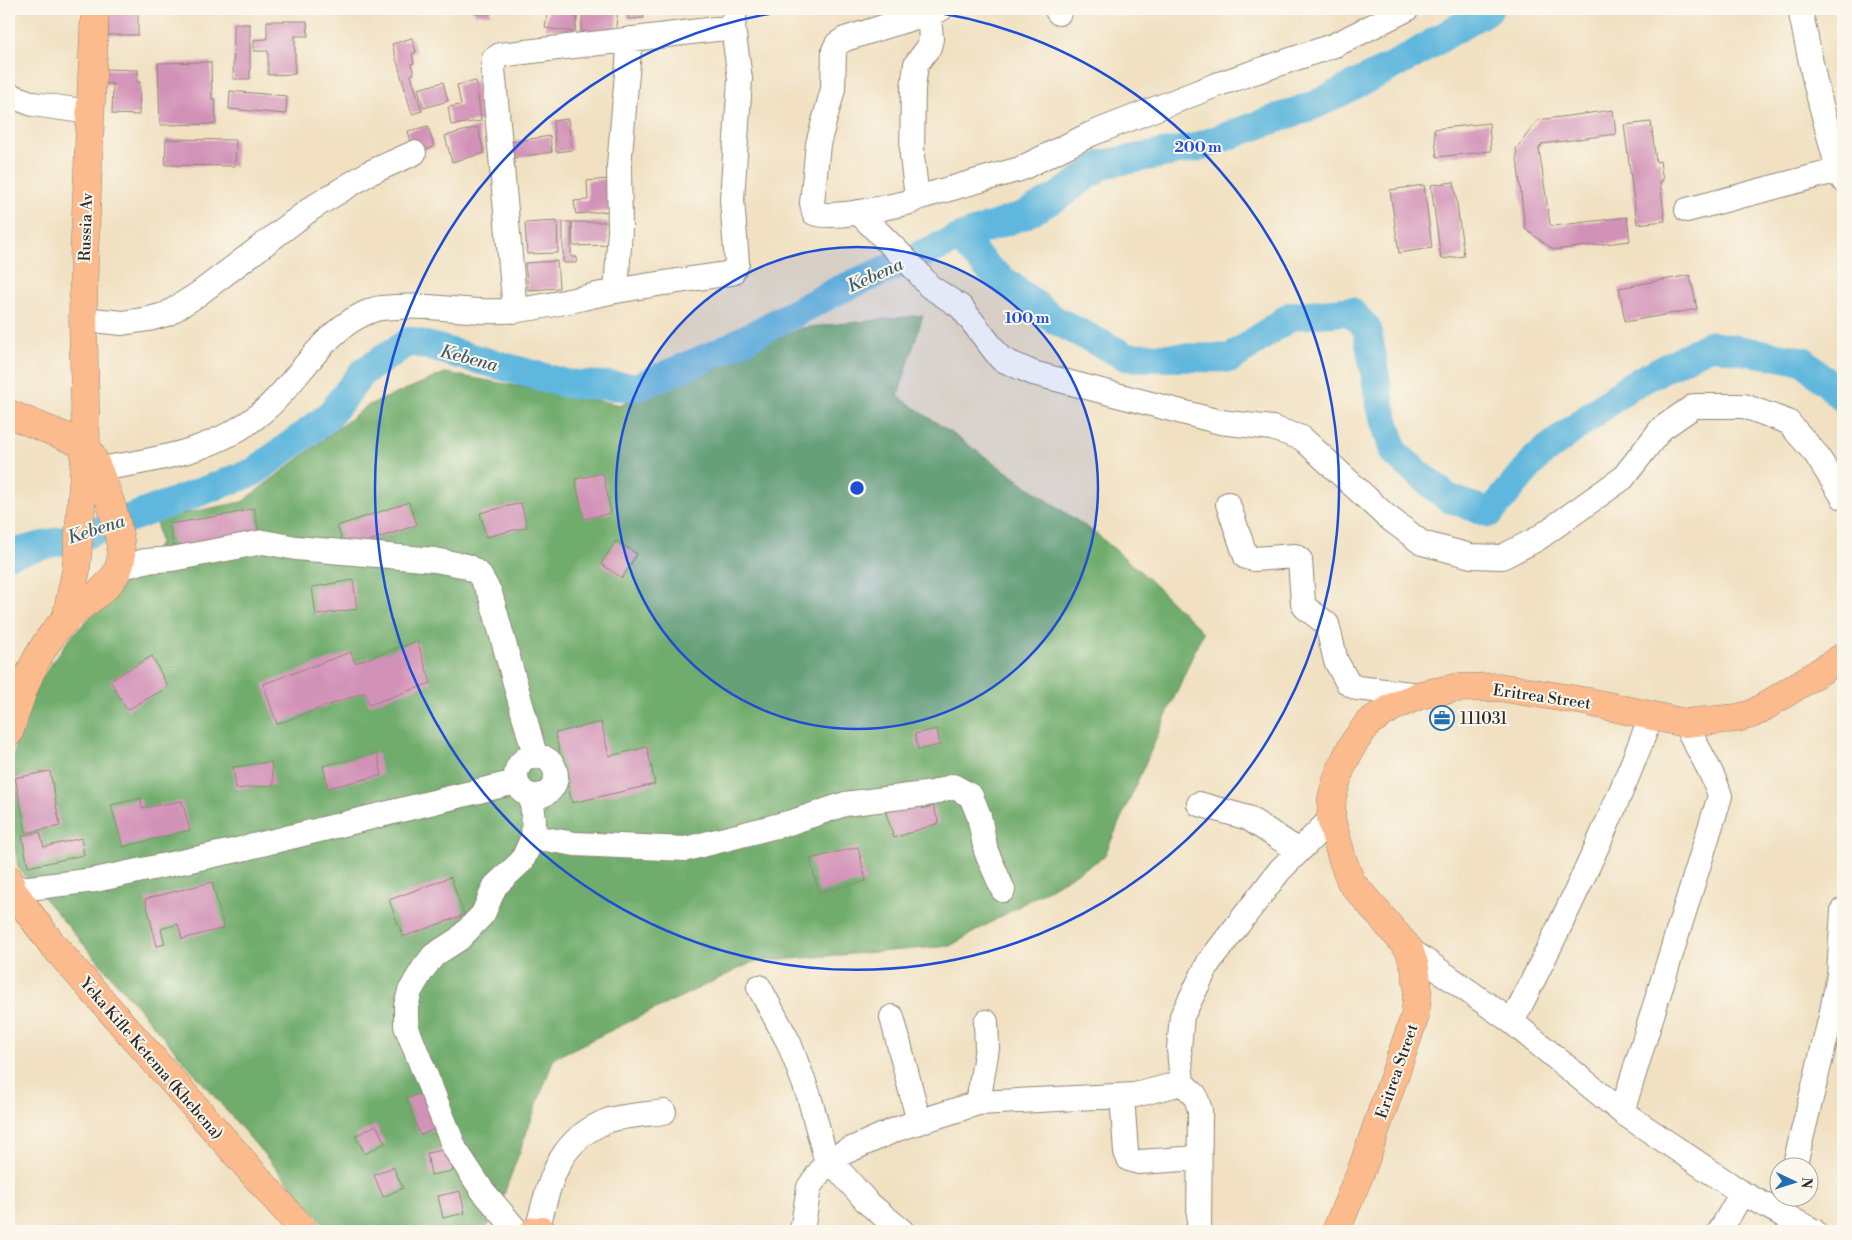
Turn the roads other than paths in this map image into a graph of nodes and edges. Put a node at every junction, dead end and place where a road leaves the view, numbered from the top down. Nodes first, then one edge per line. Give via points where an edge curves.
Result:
1 (95, 9) edge
2 (1407, 9) edge
3 (1800, 9) edge
4 (935, 11) edge
5 (900, 15) edge
6 (734, 18) edge
7 (630, 39) junction
8 (9, 95) edge
9 (90, 112) junction
10 (414, 152) dead end
11 (1841, 173) edge
12 (917, 198) junction
13 (1687, 210) dead end
14 (858, 212) junction
15 (616, 291) junction
16 (515, 311) junction
17 (83, 319) junction
18 (9, 414) edge
19 (86, 445) junction
20 (96, 482) junction
21 (1843, 497) edge
22 (1228, 504) dead end
23 (120, 563) junction
24 (66, 618) junction
25 (1843, 657) edge
26 (1420, 695) junction
27 (1651, 716) junction
28 (1685, 723) junction
29 (9, 733) edge
30 (535, 755) junction
31 (907, 782) dead end
32 (524, 789) junction
33 (890, 800) junction
34 (1199, 804) dead end
35 (1331, 819) junction
36 (533, 837) junction
37 (1299, 851) junction
38 (10, 886) edge
39 (1003, 890) dead end
40 (1843, 910) edge
41 (1409, 949) junction
42 (1841, 976) edge
43 (759, 987) dead end
44 (892, 1017) dead end
45 (986, 1022) dead end
46 (1512, 1022) junction
47 (1182, 1083) junction
48 (1122, 1096) junction
49 (978, 1103) junction
50 (664, 1112) dead end
51 (1622, 1112) junction
52 (919, 1122) junction
53 (1199, 1158) junction
54 (1796, 1158) edge
55 (828, 1161) junction
56 (1742, 1194) junction
57 (1770, 1202) edge
58 (1786, 1208) edge
59 (304, 1231) edge
60 (533, 1231) edge
61 (802, 1231) edge
62 (902, 1231) edge
63 (1200, 1231) edge
64 (1336, 1231) edge
65 (1720, 1231) edge
66 (1814, 1231) edge

1 - 9 main road, Russia Av
2 - 12 street via 1335,45 1216,85 1091,134 1020,169
3 - 11 street via 1815,82
4 - 5 street
4 - 12 street via 929,47 916,64 912,88 912,156
5 - 14 street via 836,44 834,50 833,89 818,144 812,203 814,213 822,216
6 - 7 street
6 - 15 street via 740,79 732,200 735,269 732,273
7 - 15 street via 619,166 620,230
7 - 16 street via 500,55 494,59
8 - 9 street via 33,104
9 - 17 main road, Russia Av
10 - 17 street via 369,173 312,208 167,314 122,323
11 - 13 street
12 - 14 street
14 - 21 street via 929,286 961,307 1001,359 1033,373 1220,422 1272,428 1302,438 1385,514 1422,543 1471,556 1502,558 1537,540 1623,478 1662,429 1694,406 1744,406 1788,422 1816,454
15 - 16 street
16 - 20 street via 412,306 375,309 348,320 266,409 235,431 191,451 151,461
17 - 19 main road, Russia Av
18 - 19 main road
19 - 20 main road, Russia Av
20 - 23 main road, Russia Av via 121,546
20 - 24 main road, Russia Av
22 - 26 street via 1246,557 1295,556 1300,560 1303,602 1327,624 1336,661 1348,683 1357,688
23 - 24 main road via 110,582
23 - 30 street via 172,559 263,542 467,566 479,574 490,593
24 - 29 main road via 34,666 18,700
25 - 28 main road, Eritrea Street via 1752,714
26 - 27 main road, Eritrea Street via 1455,688 1499,687
26 - 35 main road, Eritrea Street via 1369,722 1352,744 1332,797
27 - 28 main road, Eritrea Street
27 - 46 street via 1590,865
28 - 51 street via 1720,796
30 - 32 street via 519,763
30 - 32 street via 549,759 556,770 555,784 545,795
31 - 33 street
32 - 36 street via 534,820
32 - 38 street via 95,880
33 - 36 street via 844,804 792,822 686,849 575,844
33 - 39 street via 953,786 971,796 986,851
34 - 37 street via 1248,818
35 - 37 street
35 - 41 main road, Eritrea Street via 1351,882
36 - 60 street via 522,861 495,886 483,914 459,939 434,955 423,969 410,991 406,1006 406,1026 456,1149 482,1190
37 - 47 street via 1280,870 1209,962 1182,1016 1179,1049
38 - 59 main road, Yeka Kifle Ketema (Khebena) via 52,944
40 - 42 street
41 - 46 street
41 - 64 main road, Eritrea Street via 1418,989 1415,1016 1363,1166
42 - 54 street
43 - 55 street via 789,1043 810,1096
44 - 52 street
45 - 49 street via 986,1048
46 - 51 street
47 - 48 street
47 - 53 street via 1195,1095 1200,1110
48 - 49 street
48 - 53 street via 1129,1159 1139,1162
49 - 52 street
50 - 60 street via 608,1120 566,1149 554,1170
51 - 56 street
52 - 55 street
53 - 63 street
55 - 61 street via 809,1187
55 - 62 street via 868,1203
56 - 57 street
56 - 65 street
58 - 66 street

